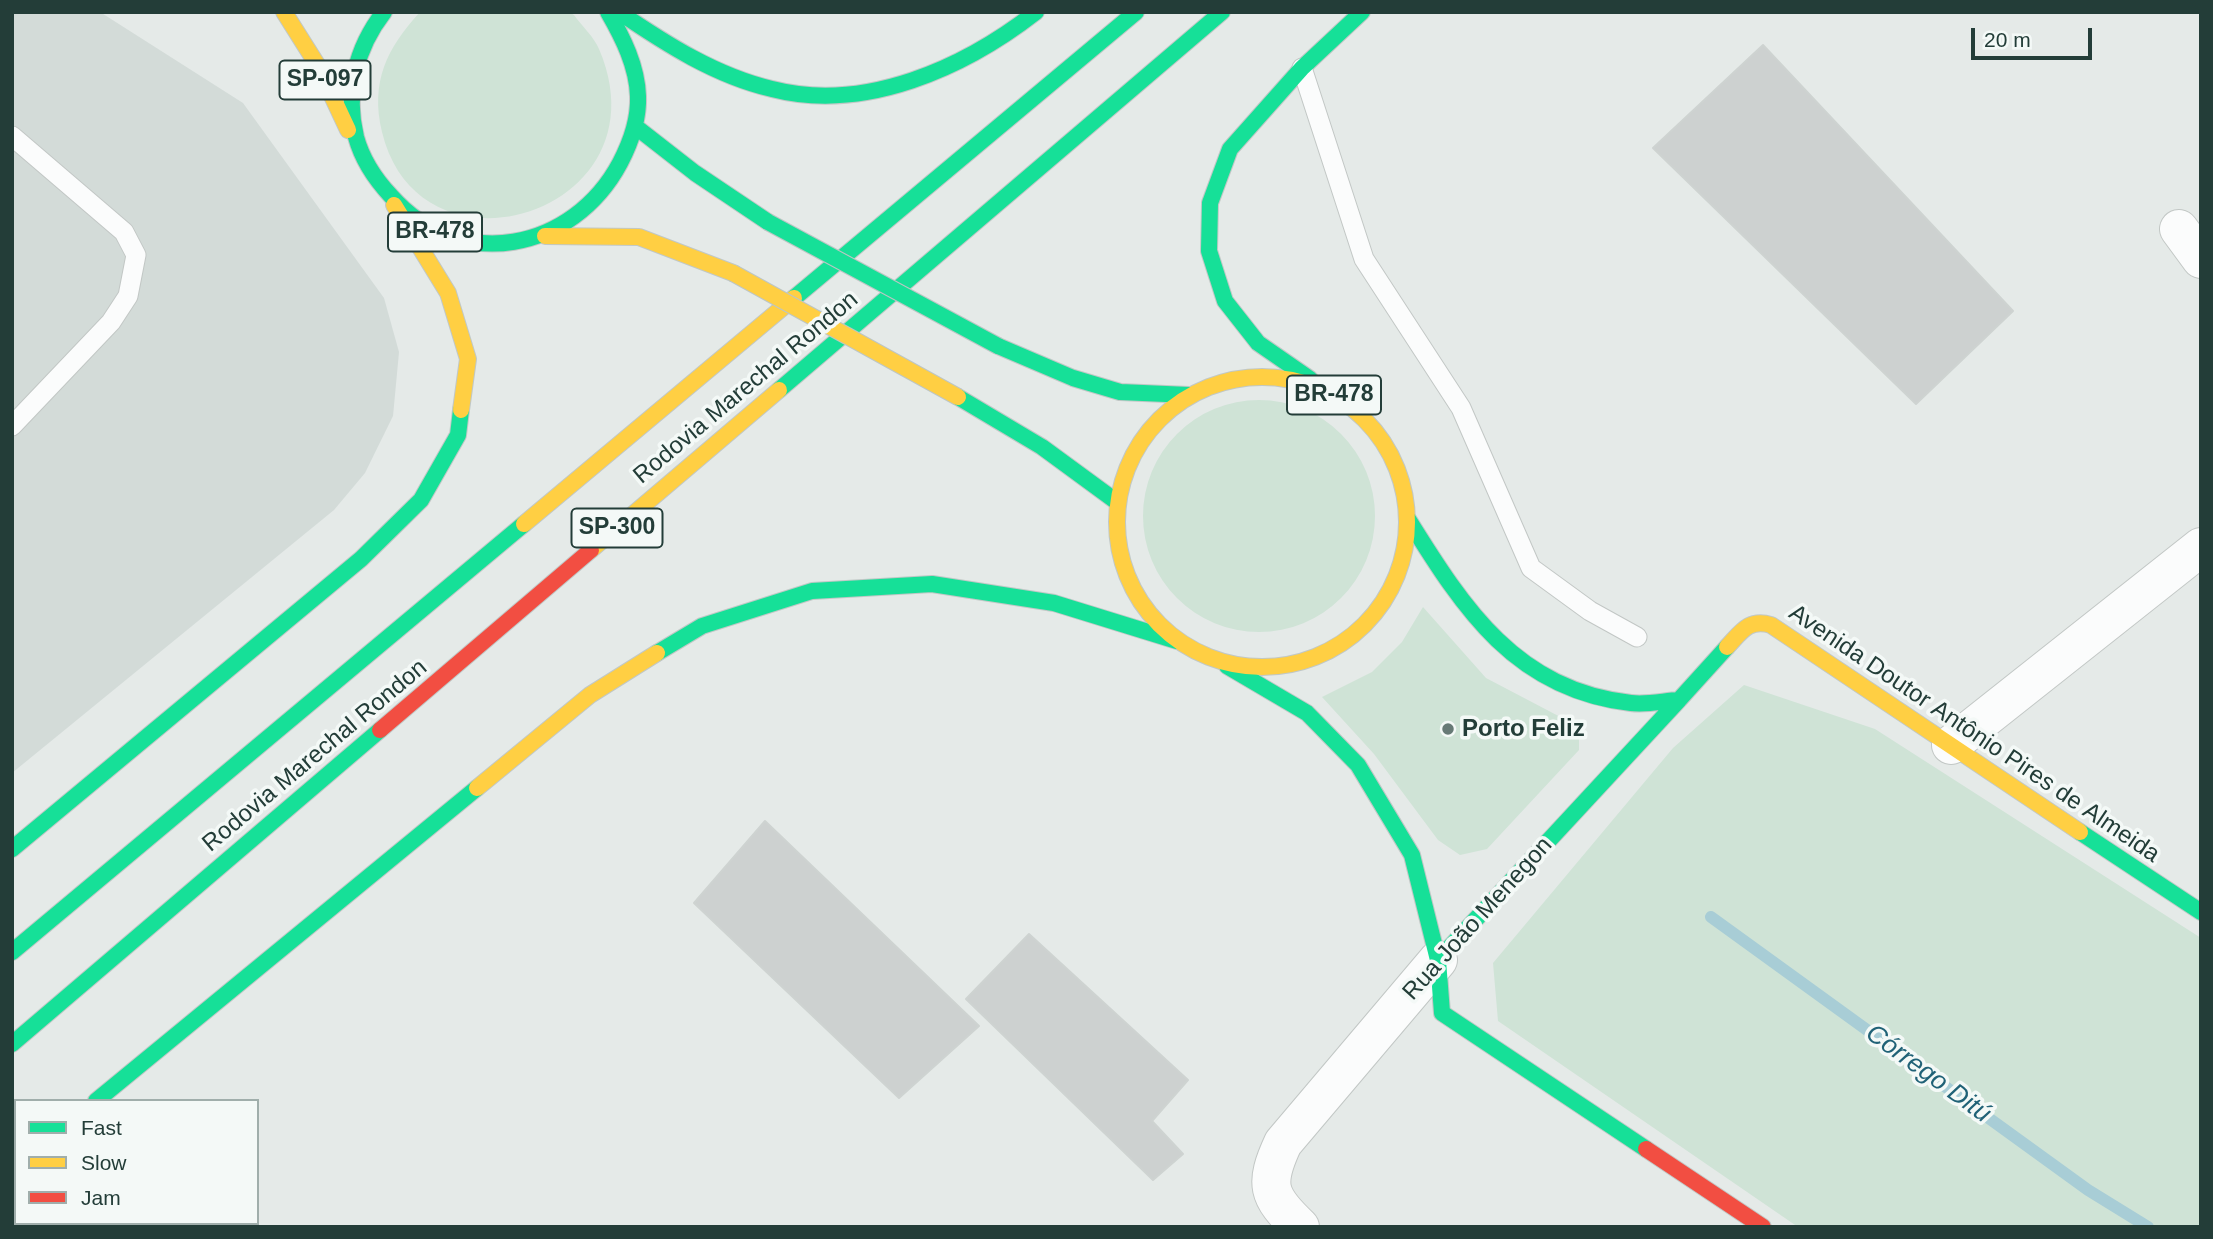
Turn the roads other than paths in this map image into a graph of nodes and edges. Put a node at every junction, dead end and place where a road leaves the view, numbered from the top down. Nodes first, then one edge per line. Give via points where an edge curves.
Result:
1 (284, 12) edge
2 (384, 12) edge
3 (608, 12) edge
4 (619, 12) edge
5 (1036, 12) edge
6 (1136, 12) edge
7 (1222, 12) edge
8 (1362, 12) edge
9 (1303, 68) junction
10 (636, 127) junction
11 (12, 135) edge
12 (359, 151) junction
13 (394, 205) junction
14 (2179, 229) dead end
15 (545, 236) junction
16 (2201, 259) edge
17 (1324, 388) junction
18 (1189, 395) junction
19 (12, 426) edge
20 (1117, 502) junction
21 (1408, 519) junction
22 (2201, 547) edge
23 (1637, 637) dead end
24 (1177, 641) junction
25 (1227, 666) junction
26 (1679, 700) junction
27 (1951, 745) junction
28 (12, 849) edge
29 (2201, 912) edge
30 (12, 952) edge
31 (1438, 960) junction
32 (12, 1044) edge
33 (98, 1099) edge
34 (1300, 1227) edge
35 (1763, 1227) edge

1 - 12 main road, SP-097 via 318,66
2 - 12 main road via 355,64 350,108
3 - 10 main road via 628,47 637,87
4 - 5 main road via 667,46 715,69 772,90 842,96 911,82 957,64 1015,31
6 - 30 main road, Rodovia Marechal Rondon / SP-300
7 - 32 main road, Rodovia Marechal Rondon / SP-300
8 - 9 main road
9 - 17 main road via 1230,149 1210,203 1209,251 1226,301 1258,343
9 - 23 lane via 1364,259 1461,408 1531,568 1590,611
10 - 15 main road via 619,173 587,211
10 - 18 main road, BR-478, bridge via 768,222 998,346 1120,392
11 - 19 lane via 124,232 136,255 128,296 111,322
12 - 13 main road, BR-478
13 - 15 main road, BR-478 via 426,229 464,243 505,245
13 - 28 main road via 448,293 468,359 458,435 421,500 361,559
14 - 16 street
15 - 20 main road, BR-478, bridge via 639,237 733,273 1042,447
17 - 18 main road, BR-478 via 1279,376 1233,378
17 - 21 main road, BR-478 via 1362,415 1387,445 1402,481
18 - 20 main road via 1155,422 1130,459
20 - 24 main road via 1117,541 1128,580 1148,614
21 - 25 main road via 1401,565 1380,607 1348,639 1306,660 1261,668
21 - 26 main road, BR-478 via 1457,599 1492,640 1537,673 1579,694 1632,703
22 - 27 street
24 - 25 main road
24 - 33 main road via 1054,603 932,584 812,591 702,626 590,695
25 - 31 main road via 1307,713 1357,765 1412,855
26 - 27 main road, Avenida Doutor Antônio Pires de Almeida via 1747,625 1759,621
26 - 31 main road, Rua João Menegon
27 - 29 main road, Avenida Doutor Antônio Pires de Almeida
31 - 34 street, Rua João Menegon via 1283,1143 1269,1172 1277,1205
31 - 35 main road via 1443,1013

